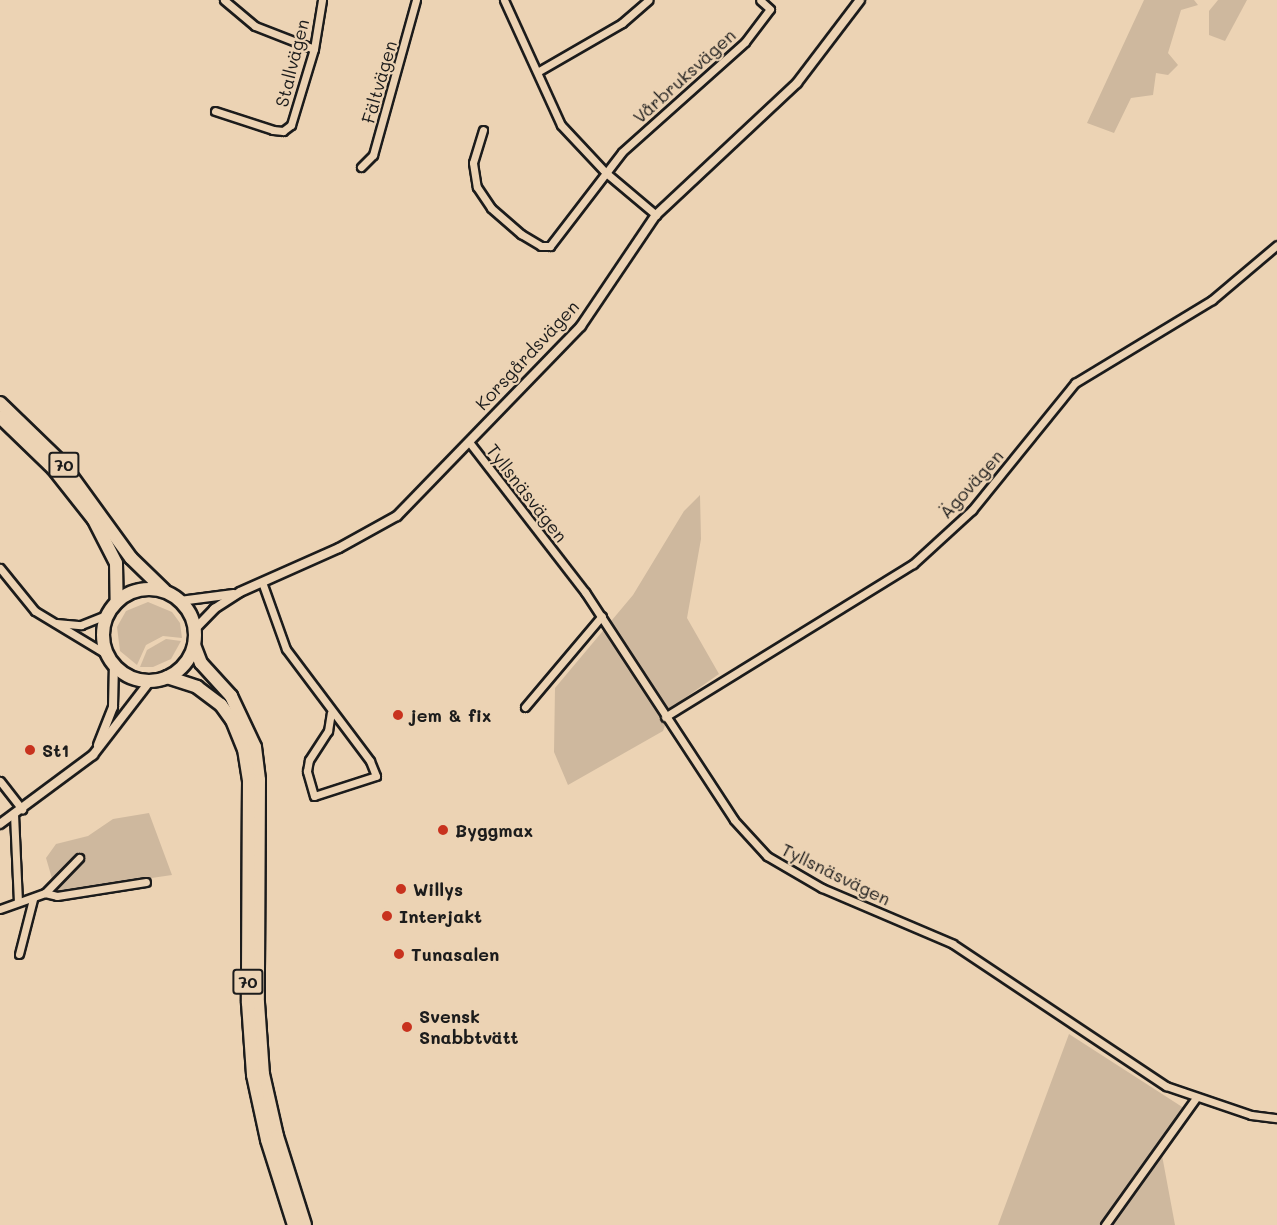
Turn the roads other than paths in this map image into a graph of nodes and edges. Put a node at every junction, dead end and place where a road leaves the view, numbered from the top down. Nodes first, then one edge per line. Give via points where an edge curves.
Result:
1 (224, 0) edge
2 (322, 0) edge
3 (416, 0) edge
4 (504, 0) edge
5 (648, 0) edge
6 (760, 0) edge
7 (860, 0) edge
8 (314, 49) junction
9 (539, 71) junction
10 (215, 111) dead end
11 (483, 130) dead end
12 (361, 167) dead end
13 (605, 172) junction
14 (656, 215) junction
15 (1277, 245) edge
16 (0, 403) edge
17 (0, 417) edge
18 (469, 442) junction
19 (0, 568) edge
20 (261, 582) junction
21 (167, 592) junction
22 (240, 592) junction
23 (180, 601) junction
24 (117, 602) junction
25 (108, 614) junction
26 (602, 616) junction
27 (52, 623) junction
28 (195, 629) junction
29 (194, 645) junction
30 (111, 660) junction
31 (167, 677) junction
32 (150, 681) junction
33 (525, 707) dead end
34 (331, 713) junction
35 (665, 717) junction
36 (93, 755) junction
37 (0, 781) edge
38 (22, 809) junction
39 (14, 814) junction
40 (0, 824) edge
41 (79, 858) dead end
42 (146, 882) dead end
43 (45, 893) junction
44 (33, 899) junction
45 (18, 901) junction
46 (0, 909) edge
47 (19, 954) dead end
48 (1196, 1098) junction
49 (1277, 1118) edge
50 (294, 1225) edge
51 (305, 1225) edge
52 (1105, 1225) edge

1 - 8 street via 255,26
2 - 8 street, Stallvägen
3 - 12 street, Fältvägen via 373,155
4 - 9 street
5 - 9 street via 622,23
6 - 13 street, Vårbruksvägen via 770,9 746,42 622,152
7 - 14 street, Korsgårdsvägen via 797,83
8 - 10 street, Stallvägen via 291,126 283,131
9 - 13 street via 561,125
11 - 13 street via 473,163 477,187 491,208 541,246 550,246 561,236
13 - 14 street
14 - 18 street, Korsgårdsvägen via 582,326
15 - 35 street, Ägovägen via 1212,300 1075,383 972,510 913,564
16 - 21 highway, 70 via 62,463 131,558
17 - 24 highway, 70 via 53,468 93,520 116,563
18 - 20 street, Korsgårdsvägen via 397,516
18 - 26 street, Tyllsnäsvägen
19 - 27 street via 24,600
20 - 22 street, Korsgårdsvägen
20 - 34 street via 283,642
21 - 23 highway, 70
21 - 24 highway via 144,589
22 - 23 street, Korsgårdsvägen via 202,601
22 - 28 street, Korsgårdsvägen via 214,609
23 - 28 highway, 70
24 - 25 highway
25 - 27 street via 81,625
25 - 30 highway via 103,634
26 - 33 street
26 - 35 street, Tyllsnäsvägen
27 - 30 street
28 - 29 highway
29 - 31 highway via 187,661
29 - 51 highway, 70 via 201,663 239,709 256,756 260,1043 269,1105
30 - 32 highway via 130,677
30 - 36 street via 113,707
31 - 32 highway
31 - 50 highway, 70 via 197,687 221,705 244,749 249,780 248,1003 253,1075 267,1140
32 - 36 street
34 - 34 street via 328,730 309,760 307,771 314,796 376,776 370,761
35 - 48 street, Tyllsnäsvägen via 734,820 767,856 822,888 953,944 1166,1086
36 - 38 street
37 - 38 street
38 - 39 street
39 - 40 street
39 - 45 street
41 - 43 street
42 - 43 street via 57,896
43 - 44 street
44 - 45 street
44 - 47 street
45 - 46 street
48 - 49 street, Tyllsnäsvägen via 1251,1115
48 - 52 street

